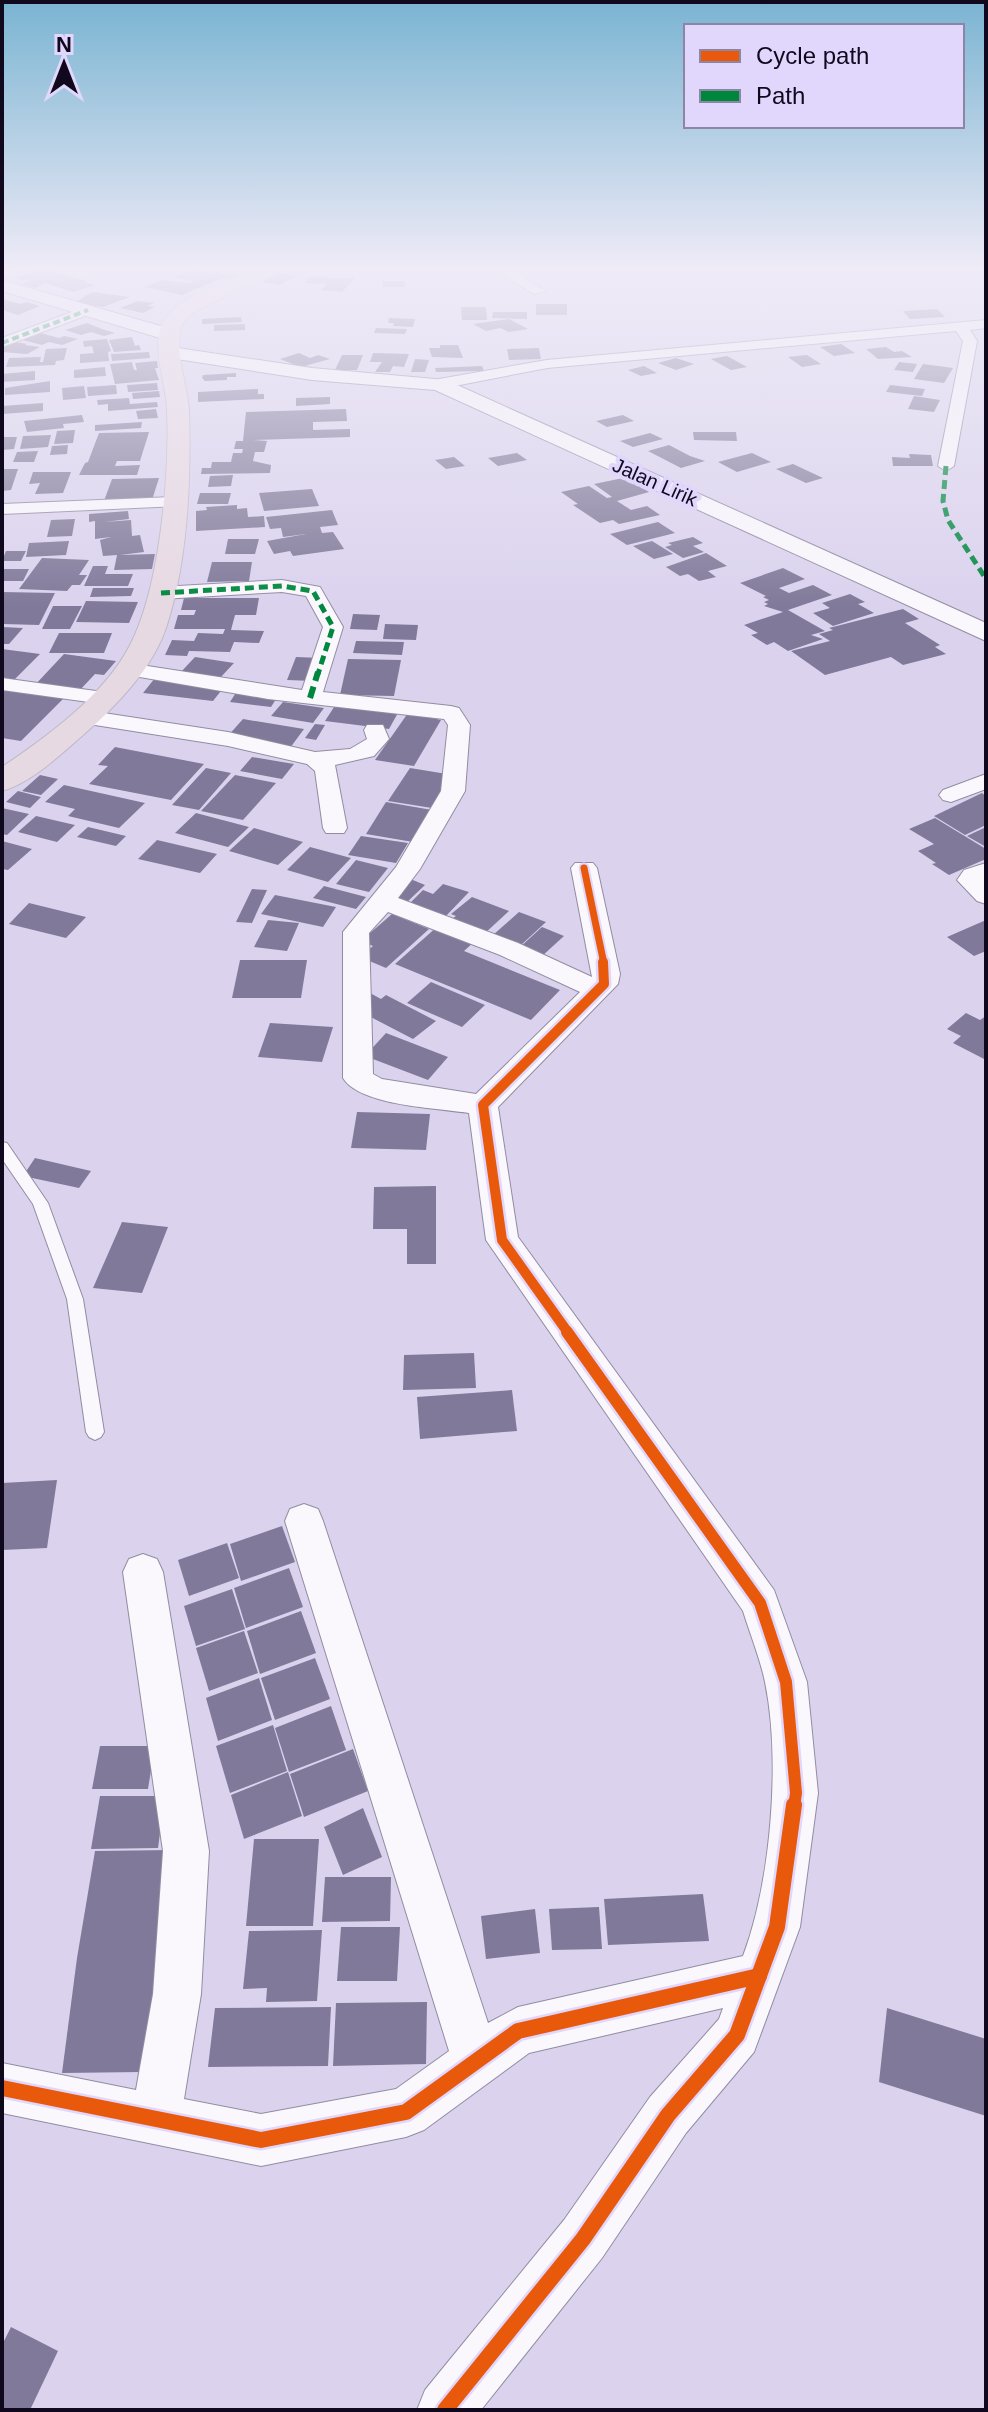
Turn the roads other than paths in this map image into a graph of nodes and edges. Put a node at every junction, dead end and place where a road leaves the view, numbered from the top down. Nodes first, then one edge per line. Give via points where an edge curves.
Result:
1 (174, 383) edge
2 (421, 383) edge
3 (447, 383) edge
4 (968, 383) edge
5 (439, 384) junction
6 (946, 466) dead end
7 (173, 502) junction
8 (2, 509) edge
9 (161, 593) junction
10 (986, 633) edge
11 (128, 669) junction
12 (2, 684) edge
13 (310, 698) junction
14 (93, 707) junction
15 (375, 730) dead end
16 (315, 759) junction
17 (2, 781) edge
18 (986, 781) edge
19 (951, 795) dead end
20 (335, 828) dead end
21 (584, 868) dead end
22 (986, 871) edge
23 (986, 896) edge
24 (383, 901) junction
25 (598, 990) junction
26 (483, 1105) junction
27 (2, 1147) edge
28 (95, 1432) dead end
29 (304, 1521) dead end
30 (143, 1572) dead end
31 (759, 1976) junction
32 (476, 2060) junction
33 (2, 2088) edge
34 (156, 2119) junction
35 (464, 2399) edge

1 - 7 highway
2 - 5 main road, Jalan Lirik
3 - 5 street
4 - 6 street
5 - 10 main road, Jalan Lirik
7 - 8 street
7 - 9 highway
9 - 11 highway via 150,632
9 - 13 street via 282,586 313,591 333,627
11 - 13 street
11 - 14 highway
12 - 14 street
13 - 24 street via 451,713 459,725 453,791
14 - 16 street
14 - 17 highway
15 - 16 street via 373,748
16 - 20 street via 326,769
18 - 19 street
21 - 25 street via 606,974
22 - 23 street via 970,880
24 - 25 street
24 - 26 street via 356,932 358,1078 374,1088
25 - 26 street
26 - 31 street via 502,1240 760,1603 786,1682 796,1793 777,1927
27 - 28 lane via 40,1203 75,1299
29 - 32 street
30 - 34 street via 186,1851 177,1994
31 - 32 street via 518,2031
31 - 35 street via 737,2035 668,2115
32 - 34 street via 406,2112 261,2140
33 - 34 street

